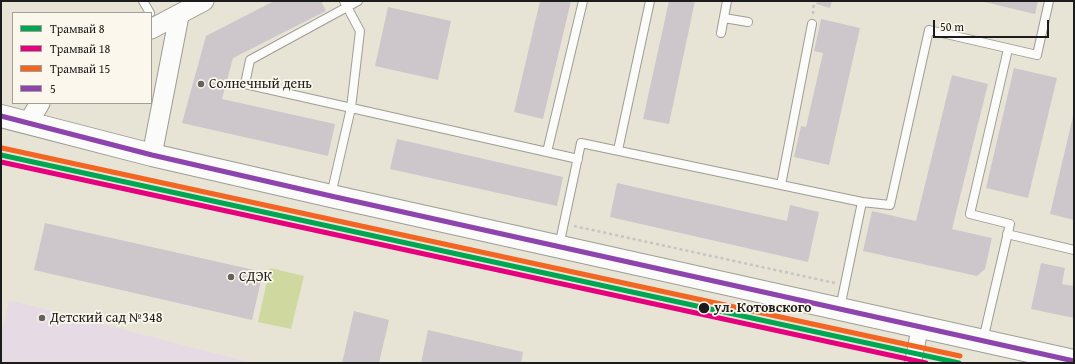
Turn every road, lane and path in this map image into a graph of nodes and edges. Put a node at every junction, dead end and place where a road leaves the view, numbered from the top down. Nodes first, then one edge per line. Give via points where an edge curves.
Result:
1 (143, 1) edge
2 (204, 1) edge
3 (358, 1) edge
4 (583, 1) edge
5 (650, 1) edge
6 (727, 1) edge
7 (1049, 1) edge
8 (345, 4) edge
9 (148, 12) edge
10 (179, 16) junction
11 (724, 18) junction
12 (152, 21) edge
13 (748, 22) dead end
14 (812, 24) dead end
15 (721, 34) dead end
16 (1008, 49) junction
17 (39, 104) edge
18 (351, 108) junction
19 (1, 116) edge
20 (28, 123) junction
21 (618, 150) junction
22 (547, 152) junction
23 (152, 155) junction
24 (578, 159) junction
25 (781, 185) junction
26 (331, 196) junction
27 (862, 202) junction
28 (564, 224) junction
29 (1007, 234) junction
30 (559, 247) junction
31 (1074, 250) edge
32 (845, 286) junction
33 (840, 309) junction
34 (920, 327) junction
35 (983, 341) junction
36 (1074, 361) edge
37 (913, 363) edge

1 - 9 lane
2 - 10 street
3 - 8 lane
4 - 22 lane
5 - 21 lane
6 - 11 lane
7 - 16 lane via 1037,55
8 - 18 lane via 360,31
8 - 18 lane via 250,60 245,84
10 - 12 street
10 - 23 street
11 - 13 lane
11 - 15 lane
14 - 25 lane
16 - 27 lane via 929,30 890,205
16 - 29 lane via 970,214 1010,224
17 - 20 street
18 - 22 lane
18 - 26 lane
19 - 20 main road
20 - 23 main road
21 - 24 lane via 581,143
21 - 25 lane
22 - 24 lane
23 - 26 main road
24 - 28 lane
25 - 27 lane
26 - 30 main road
27 - 32 lane
28 - 30 lane
28 - 32 path
29 - 31 lane
29 - 35 lane
30 - 33 main road
32 - 33 lane
33 - 34 main road
34 - 35 main road
34 - 37 street
35 - 36 main road

